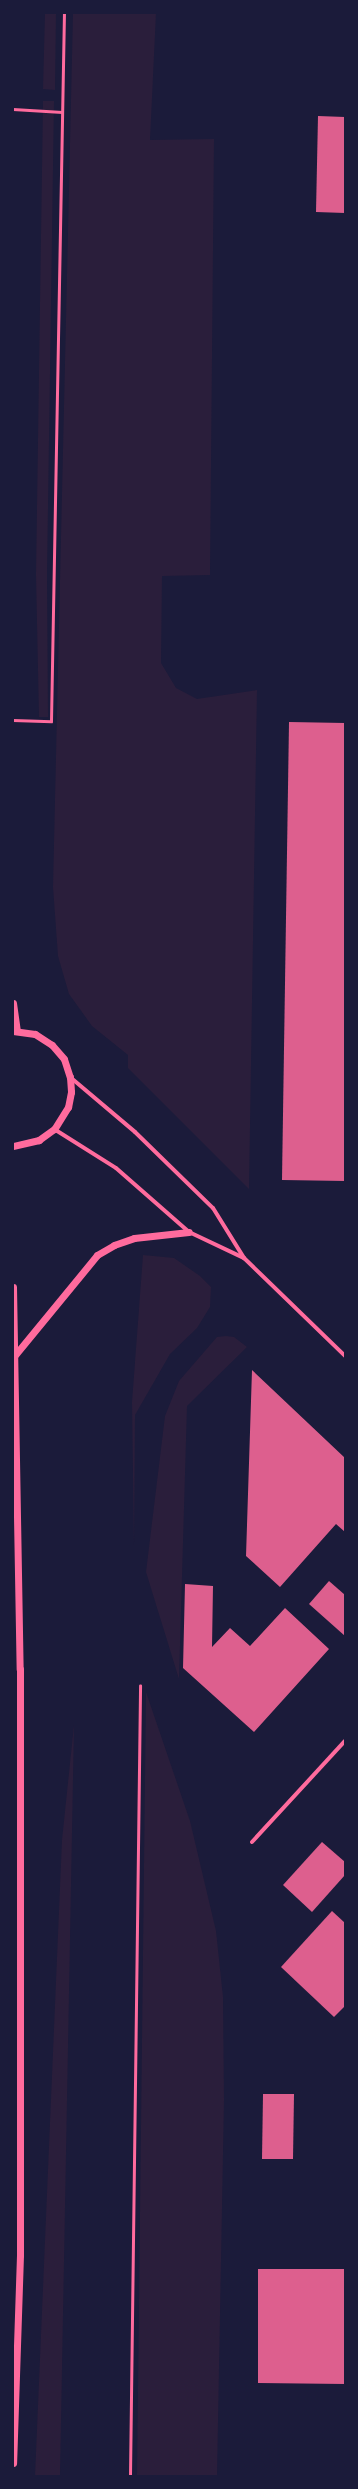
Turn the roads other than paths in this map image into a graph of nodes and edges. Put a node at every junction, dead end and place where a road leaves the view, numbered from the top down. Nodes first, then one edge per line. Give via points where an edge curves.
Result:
1 (13, 1003) edge
2 (15, 1031) edge
3 (70, 1077) junction
4 (54, 1129) junction
5 (13, 1146) edge
6 (188, 1232) junction
7 (244, 1258) junction
8 (13, 1287) edge
9 (15, 1355) junction
10 (345, 1356) edge
11 (345, 1742) edge
12 (252, 1842) dead end
13 (16, 2255) edge
14 (13, 2463) edge

1 - 2 street
2 - 3 street via 35,1034 52,1045 64,1059
3 - 4 street via 68,1107
3 - 7 street via 135,1132 213,1208
4 - 5 street via 40,1140
4 - 6 street via 116,1168
6 - 7 street
6 - 9 street via 134,1238 97,1255
7 - 10 street
8 - 9 street
9 - 13 street via 20,1669
11 - 12 street
13 - 14 street

